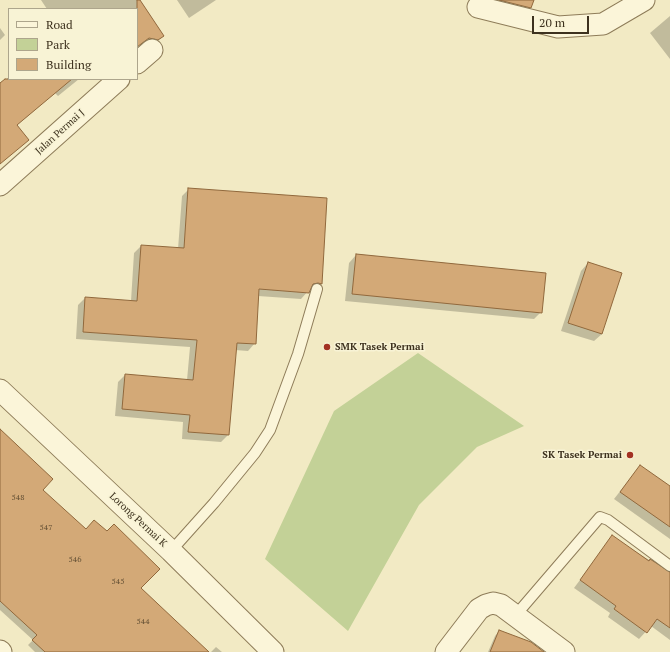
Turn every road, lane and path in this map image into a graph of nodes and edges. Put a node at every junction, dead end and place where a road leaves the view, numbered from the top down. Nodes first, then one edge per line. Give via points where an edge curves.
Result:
1 (644, 0) edge
2 (478, 7) dead end
3 (118, 80) edge
4 (0, 185) edge
5 (317, 289) dead end
6 (0, 390) edge
7 (171, 550) junction
8 (670, 566) edge
9 (508, 611) junction
10 (273, 652) edge
11 (446, 652) edge
12 (564, 652) edge

1 - 2 street via 603,24 558,27
3 - 4 street, Jalan Permai J
5 - 7 lane via 298,354 270,430 251,458
6 - 7 street, Lorong Permai K
7 - 10 street, Lorong Permai K
8 - 9 lane via 608,520 600,517
9 - 11 street via 493,603 479,609
9 - 12 street

